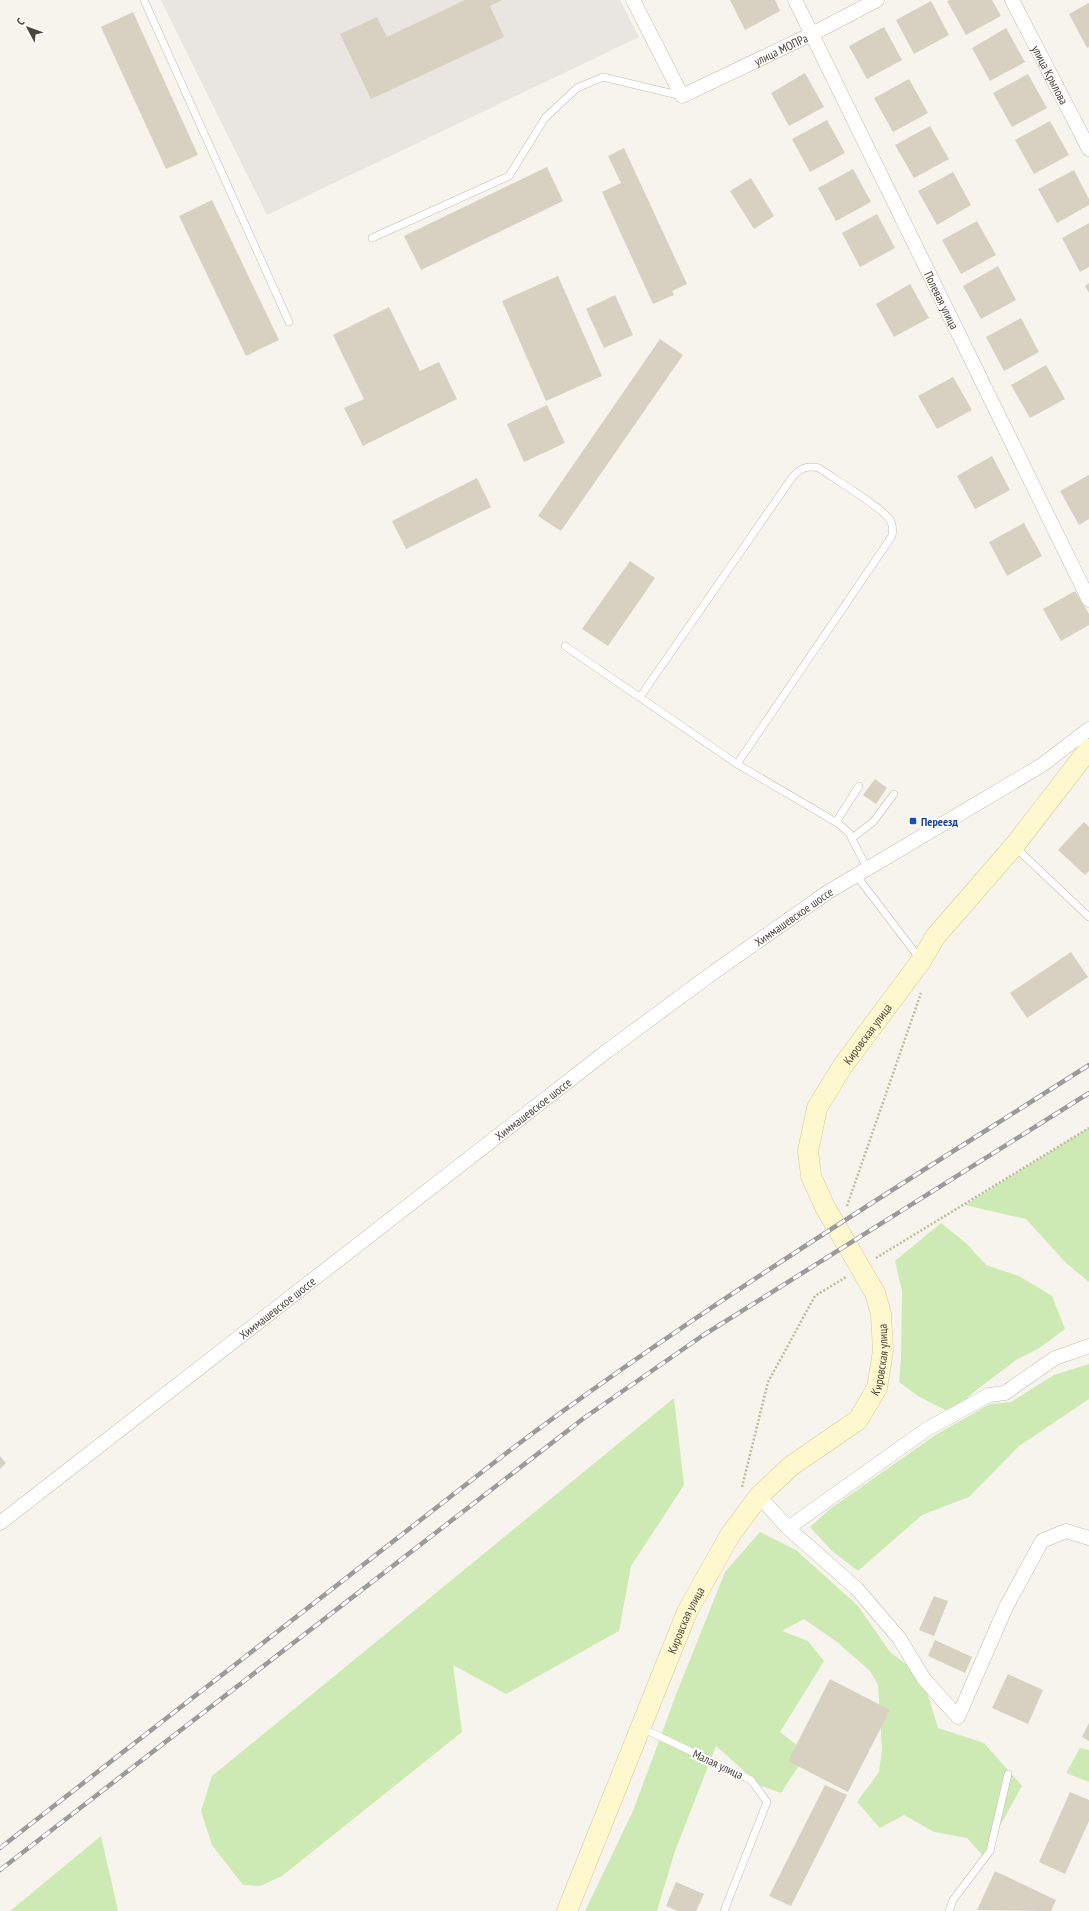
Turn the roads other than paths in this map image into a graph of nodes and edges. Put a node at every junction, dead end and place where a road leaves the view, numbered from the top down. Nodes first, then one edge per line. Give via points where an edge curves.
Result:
1 (144, 0) edge
2 (633, 0) edge
3 (795, 0) edge
4 (878, 0) edge
5 (1012, 0) edge
6 (812, 34) junction
7 (682, 96) junction
8 (1089, 149) edge
9 (372, 238) dead end
10 (289, 322) dead end
11 (1089, 600) edge
12 (566, 646) dead end
13 (640, 697) junction
14 (1089, 730) edge
15 (1089, 749) edge
16 (737, 764) junction
17 (859, 786) dead end
18 (894, 794) dead end
19 (836, 822) junction
20 (852, 838) junction
21 (1014, 846) junction
22 (862, 871) junction
23 (1089, 917) edge
24 (921, 961) junction
25 (1089, 1346) edge
26 (750, 1492) junction
27 (0, 1523) edge
28 (788, 1528) junction
29 (1089, 1538) edge
30 (641, 1728) junction
31 (1008, 1774) dead end
32 (567, 1911) edge
33 (724, 1911) edge
34 (949, 1911) edge

1 - 10 lane
2 - 7 street
3 - 6 street, Полевая улица
4 - 6 street, улица МОПРа
5 - 8 street, улица Крылова
6 - 7 street, улица МОПРа
6 - 11 street, Полевая улица
7 - 9 lane via 603,77 578,88 545,118 509,176
12 - 13 lane
13 - 16 lane
13 - 16 lane via 791,479 803,468 819,468 884,514 893,528 892,536
14 - 22 street, Химмашевское шоссе via 1042,764
15 - 21 main road, Кировская улица
16 - 19 lane
17 - 19 lane
18 - 20 lane via 873,822
19 - 20 lane
20 - 22 lane
21 - 23 lane
21 - 24 main road, Кировская улица via 935,936
22 - 24 lane
22 - 27 street, Химмашевское шоссе via 714,972 607,1051
24 - 26 main road, Кировская улица via 823,1096 813,1122 808,1151 812,1176 825,1207 875,1293 881,1314 883,1351 877,1388 858,1420
25 - 28 street via 1055,1358 1005,1393 989,1395 927,1429
26 - 28 street
26 - 30 main road, Кировская улица via 730,1535 687,1612
28 - 29 street via 857,1589 899,1638 924,1679 958,1718 1006,1607 1042,1541 1066,1531
30 - 32 main road, Кировская улица
30 - 33 lane, Малая улица via 751,1780 767,1802
31 - 34 lane via 990,1851 953,1900

